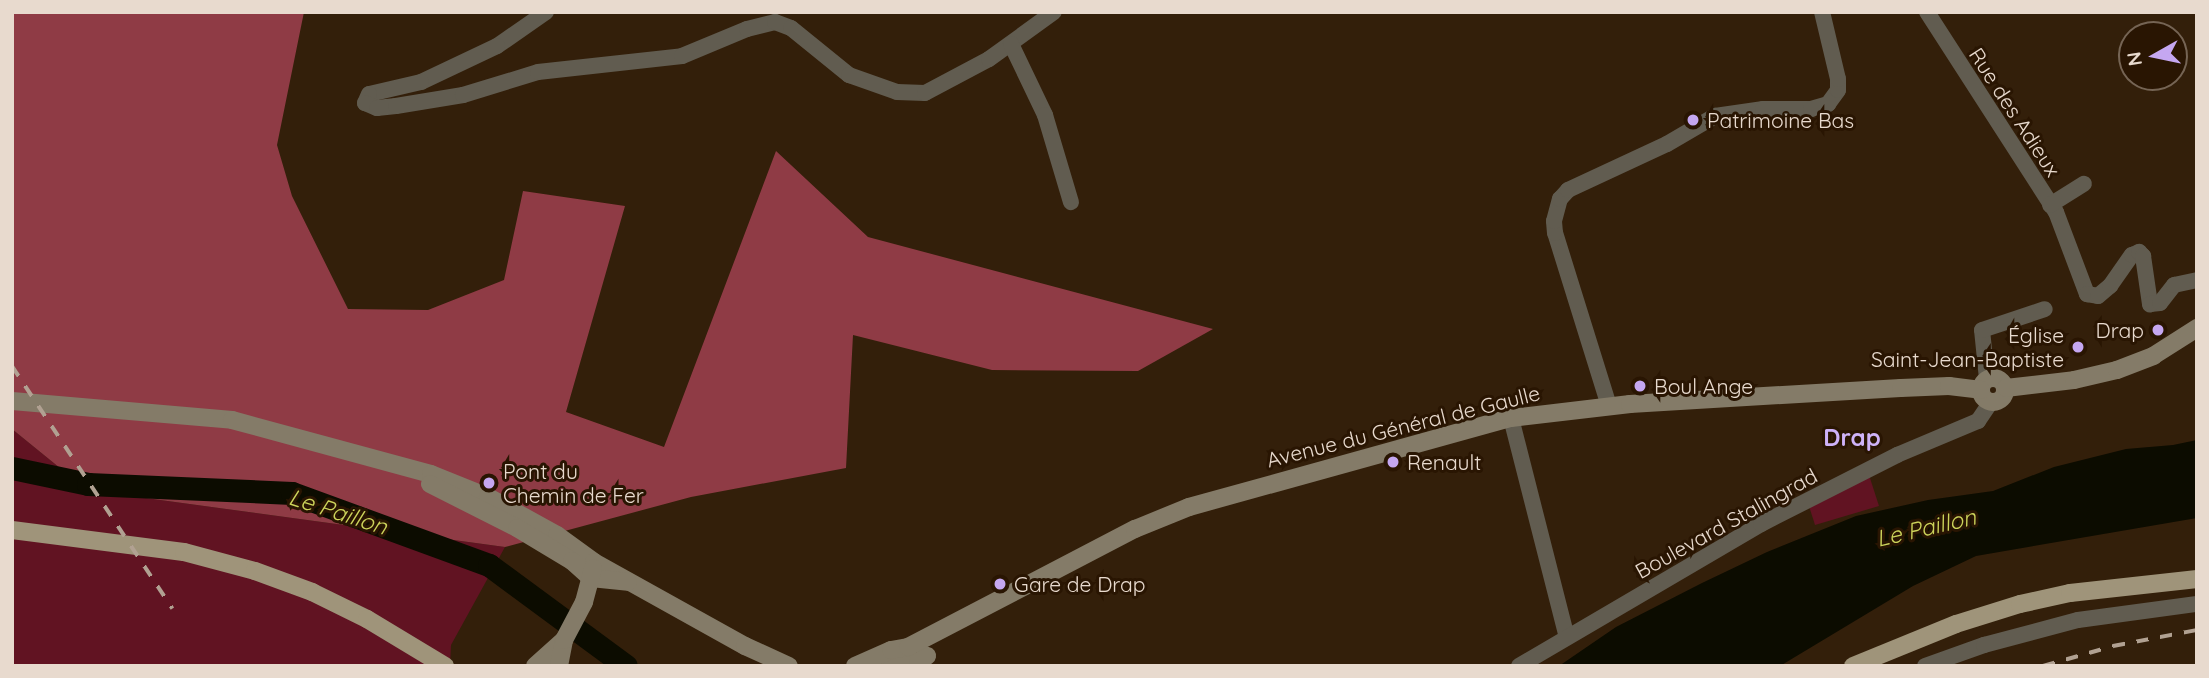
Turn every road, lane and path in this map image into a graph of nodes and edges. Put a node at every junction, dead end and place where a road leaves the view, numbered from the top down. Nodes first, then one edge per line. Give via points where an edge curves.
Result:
1 (546, 12) edge
2 (1054, 12) edge
3 (1822, 12) edge
4 (1927, 12) edge
5 (1011, 44) junction
6 (2084, 184) dead end
7 (1071, 202) dead end
8 (2048, 202) junction
9 (2197, 280) edge
10 (2045, 309) dead end
11 (2197, 328) edge
12 (1986, 390) junction
13 (12, 401) edge
14 (1609, 406) junction
15 (1511, 418) junction
16 (386, 462) junction
17 (12, 530) edge
18 (12, 538) edge
19 (545, 544) junction
20 (593, 570) junction
21 (2197, 579) edge
22 (2197, 589) edge
23 (584, 602) junction
24 (2197, 604) edge
25 (1567, 638) junction
26 (564, 640) junction
27 (919, 656) edge
28 (428, 666) edge
29 (445, 666) edge
30 (535, 666) edge
31 (559, 666) edge
32 (789, 666) edge
33 (855, 666) edge
34 (1519, 666) edge
35 (1853, 666) edge
36 (1874, 666) edge
37 (1925, 666) edge

1 - 5 street via 497,46 421,82 369,94 365,103 377,108 396,106 463,95 538,72 682,56 775,22 791,28 849,75 897,92 925,93
2 - 5 street
3 - 14 street via 1838,79 1838,90 1828,104 1715,116 1568,190 1560,199 1555,233
4 - 8 street, Rue des Adieux
5 - 7 street via 1045,115
6 - 8 street
8 - 9 street, Rue des Adieux via 2092,297 2110,286 2139,252 2150,304 2160,303 2174,285
10 - 12 street via 1982,330
11 - 12 street via 2160,352 2117,370 2006,388 2001,399
12 - 14 street, Avenue du Général de Gaulle via 1901,388
12 - 25 street, Boulevard Stalingrad via 1978,421 1897,455 1761,524
13 - 16 street via 232,420
14 - 15 street, Avenue du Général de Gaulle
15 - 25 street
15 - 27 street, Avenue du Général de Gaulle via 1189,506 1135,529 951,625
16 - 19 street
16 - 20 street via 432,474 488,497 557,535
17 - 29 main road via 184,552 254,571 368,619
18 - 28 main road via 178,560 249,579 334,613
19 - 20 street
19 - 23 street via 571,570
20 - 23 street
20 - 32 street via 634,583 744,646
21 - 35 main road via 2070,593 2020,604 1956,624
22 - 36 main road via 2019,613
23 - 26 street
24 - 37 street via 2078,620
25 - 34 street, Boulevard Stalingrad
26 - 30 street
26 - 31 street
27 - 33 street, Avenue du Général de Gaulle via 877,658

